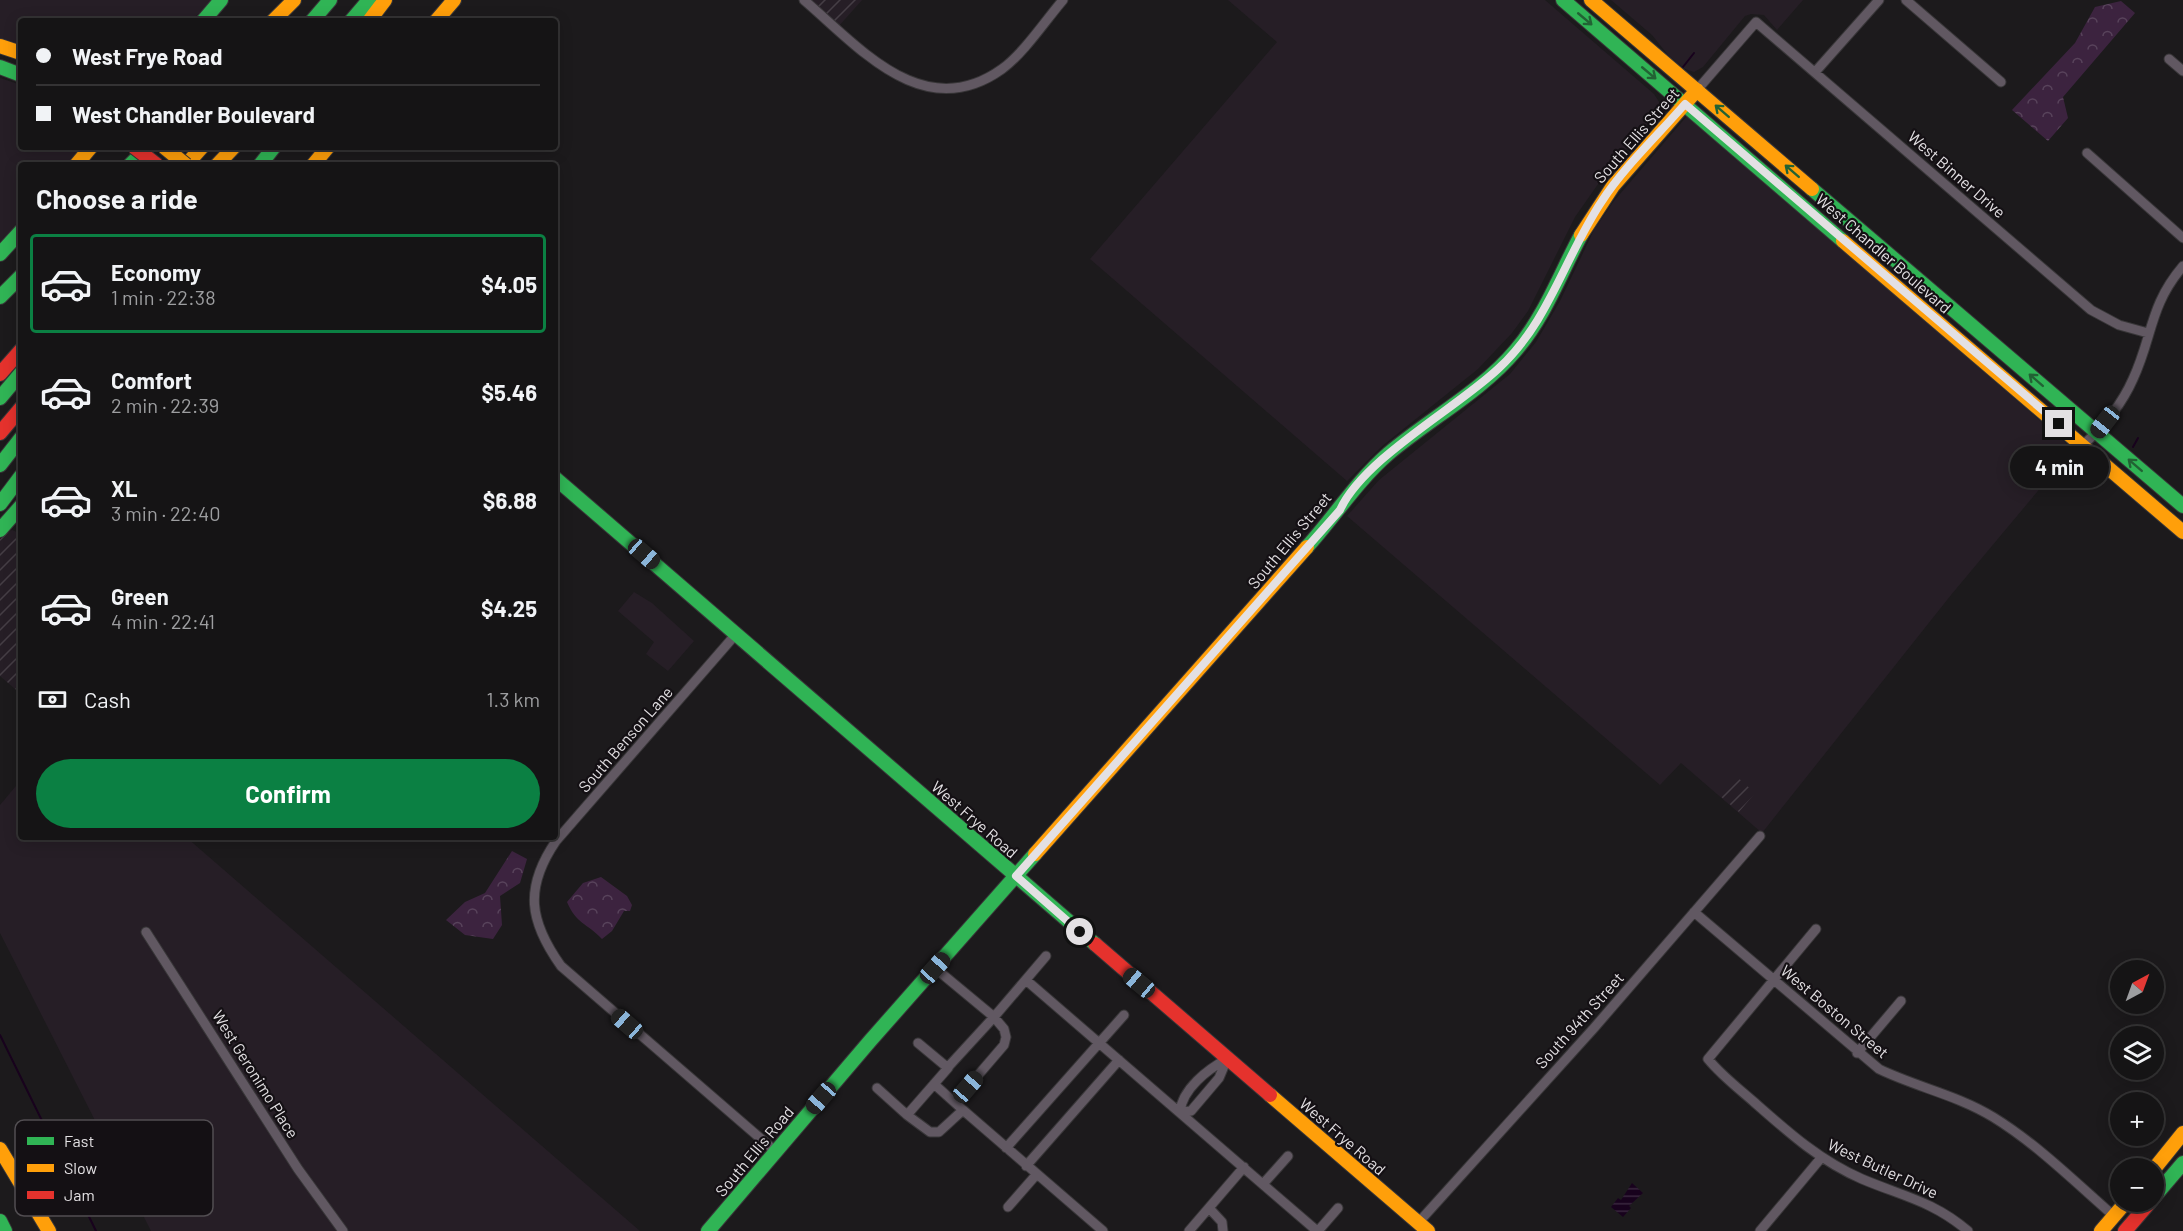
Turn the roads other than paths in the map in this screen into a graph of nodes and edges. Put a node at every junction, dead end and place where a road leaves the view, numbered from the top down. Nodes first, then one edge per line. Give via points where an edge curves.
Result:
1 (221, 0) edge
2 (294, 0) edge
3 (330, 0) edge
4 (369, 0) edge
5 (384, 0) edge
6 (454, 0) edge
7 (804, 0) edge
8 (1063, 0) edge
9 (1563, 0) edge
10 (1591, 0) edge
11 (1879, 0) edge
12 (1906, 0) edge
13 (206, 18) edge
14 (276, 18) edge
15 (315, 18) edge
16 (354, 18) edge
17 (371, 18) edge
18 (439, 18) edge
19 (0, 46) edge
20 (18, 52) edge
21 (2169, 59) dead end
22 (0, 67) edge
23 (1816, 71) junction
24 (2183, 71) edge
25 (18, 74) edge
26 (2001, 82) dead end
27 (1697, 90) junction
28 (1685, 104) junction
29 (89, 150) edge
30 (142, 150) edge
31 (168, 150) edge
32 (199, 150) edge
33 (210, 150) edge
34 (231, 150) edge
35 (239, 150) edge
36 (244, 150) edge
37 (272, 150) edge
38 (326, 150) edge
39 (2087, 153) dead end
40 (79, 162) edge
41 (154, 162) edge
42 (182, 162) edge
43 (189, 162) edge
44 (200, 162) edge
45 (220, 162) edge
46 (228, 162) edge
47 (234, 162) edge
48 (262, 162) edge
49 (316, 162) edge
50 (18, 234) edge
51 (2183, 237) edge
52 (0, 254) edge
53 (2183, 266) edge
54 (18, 279) edge
55 (0, 297) edge
56 (2148, 333) junction
57 (18, 344) edge
58 (18, 353) edge
59 (0, 361) edge
60 (0, 374) edge
61 (18, 377) edge
62 (18, 391) edge
63 (0, 398) edge
64 (0, 412) edge
65 (18, 412) edge
66 (2097, 432) junction
67 (0, 433) edge
68 (18, 442) edge
69 (2083, 445) junction
70 (0, 465) edge
71 (18, 480) edge
72 (558, 481) edge
73 (0, 504) edge
74 (2183, 506) edge
75 (18, 514) edge
76 (0, 530) edge
77 (2183, 532) edge
78 (736, 634) junction
79 (1760, 836) dead end
80 (558, 839) edge
81 (557, 840) edge
82 (1016, 876) junction
83 (1694, 912) junction
84 (1816, 929) dead end
85 (146, 933) dead end
86 (1046, 957) dead end
87 (935, 968) junction
88 (1026, 980) junction
89 (1773, 980) junction
90 (1901, 1001) dead end
91 (1124, 1015) dead end
92 (994, 1017) junction
93 (1098, 1042) junction
94 (918, 1043) dead end
95 (1857, 1053) junction
96 (1227, 1059) junction
97 (1119, 1060) junction
98 (948, 1068) junction
99 (934, 1084) junction
100 (877, 1088) dead end
101 (955, 1102) junction
102 (963, 1110) junction
103 (1180, 1112) junction
104 (907, 1115) junction
105 (2183, 1133) edge
106 (1006, 1148) junction
107 (0, 1149) edge
108 (775, 1151) junction
109 (1288, 1156) dead end
110 (1821, 1158) junction
111 (2163, 1158) edge
112 (2183, 1163) edge
113 (1026, 1166) junction
114 (1244, 1167) junction
115 (15, 1174) edge
116 (1035, 1175) junction
117 (1263, 1184) junction
118 (2164, 1185) edge
119 (1008, 1207) dead end
120 (1209, 1208) junction
121 (1338, 1208) dead end
122 (2117, 1212) edge
123 (2142, 1212) edge
124 (41, 1216) edge
125 (2114, 1216) junction
126 (0, 1221) edge
127 (1421, 1227) edge
128 (2129, 1230) edge
129 (5, 1231) edge
130 (50, 1231) edge
131 (343, 1231) edge
132 (708, 1231) edge
133 (1103, 1231) edge
134 (1189, 1231) edge
135 (1223, 1231) edge
136 (1317, 1231) edge
137 (1760, 1231) edge
138 (1968, 1231) edge
139 (2101, 1231) edge

1 - 13 main road
2 - 14 main road
3 - 15 main road
4 - 16 main road
5 - 17 main road
6 - 18 main road
7 - 8 street via 893,75 928,88 968,85 1002,69
9 -> 28 main road, West Chandler Boulevard
10 - 27 main road, West Chandler Boulevard
11 - 23 street
12 - 26 street
19 - 20 main road
21 - 24 street
22 - 25 main road
23 - 27 street, West Binner Drive via 1756,22
23 - 56 street, West Binner Drive via 2091,310 2119,325
27 - 28 main road, South Ellis Street
66 -> 27 main road, West Chandler Boulevard
28 - 69 main road, West Chandler Boulevard
28 - 82 main road, South Ellis Street via 1602,200 1529,335 1499,368 1368,474
29 - 40 main road
30 - 41 main road, bridge
31 - 42 main road, bridge
32 - 43 main road
33 - 44 main road
34 - 45 main road
35 - 46 main road
36 - 47 main road
37 - 48 main road
38 - 49 main road
39 - 51 street
50 - 52 main road
53 - 56 street via 2158,301
54 - 55 main road
56 - 66 street via 2133,378
57 - 59 main road
58 - 60 main road
61 - 63 main road
62 - 64 main road
65 - 67 main road
66 - 69 street
74 -> 66 main road, West Chandler Boulevard
68 - 70 main road
69 - 77 main road, West Chandler Boulevard
71 - 73 main road
72 - 78 main road, West Frye Road
75 - 76 main road
78 - 80 street, South Benson Lane
78 - 82 main road, West Frye Road
79 - 83 street, South 94th Street
81 - 108 street, South Benson Lane via 543,860 536,880 533,903 543,941 561,966
82 - 87 main road, South Ellis Road
82 - 96 main road, West Frye Road
83 - 89 street, West Boston Street
83 - 127 street, South 94th Street
84 - 89 street
85 - 131 street, West Geronimo Place via 298,1169
86 - 88 street
87 - 92 street
87 - 108 main road, South Ellis Road
88 - 92 street
88 - 93 street
89 - 95 street, West Boston Street
89 - 110 street, West Butler Drive via 1708,1059
90 - 95 street
91 - 93 street
92 - 98 street
92 - 101 street via 1004,1029 1004,1045
93 - 97 street
93 - 106 street
94 - 98 street
95 - 125 street, West Boston Street via 1905,1082 1962,1100 1992,1117 2019,1135
96 - 103 street via 1209,1069 1181,1102
96 - 127 main road, West Frye Road
97 - 103 street
97 - 113 street
98 - 99 street
99 - 101 street
99 - 104 street
100 - 104 street
101 - 102 street
102 - 104 street via 939,1132 930,1132
102 - 106 street
103 - 114 street
105 - 111 main road
106 - 113 street
107 - 115 main road
108 - 132 main road, South Ellis Road
109 - 117 street
110 - 137 street
110 - 138 street, West Butler Drive via 1862,1179 1912,1196 1952,1217
112 - 118 main road
113 - 116 street
114 - 117 street
114 - 120 street
116 - 119 street
116 - 133 street
117 - 136 street
120 - 134 street
120 - 135 street via 1222,1222
121 - 136 street
122 - 125 main road
123 - 128 main road
124 - 130 main road
125 - 128 main road
125 - 139 main road
126 - 129 main road

